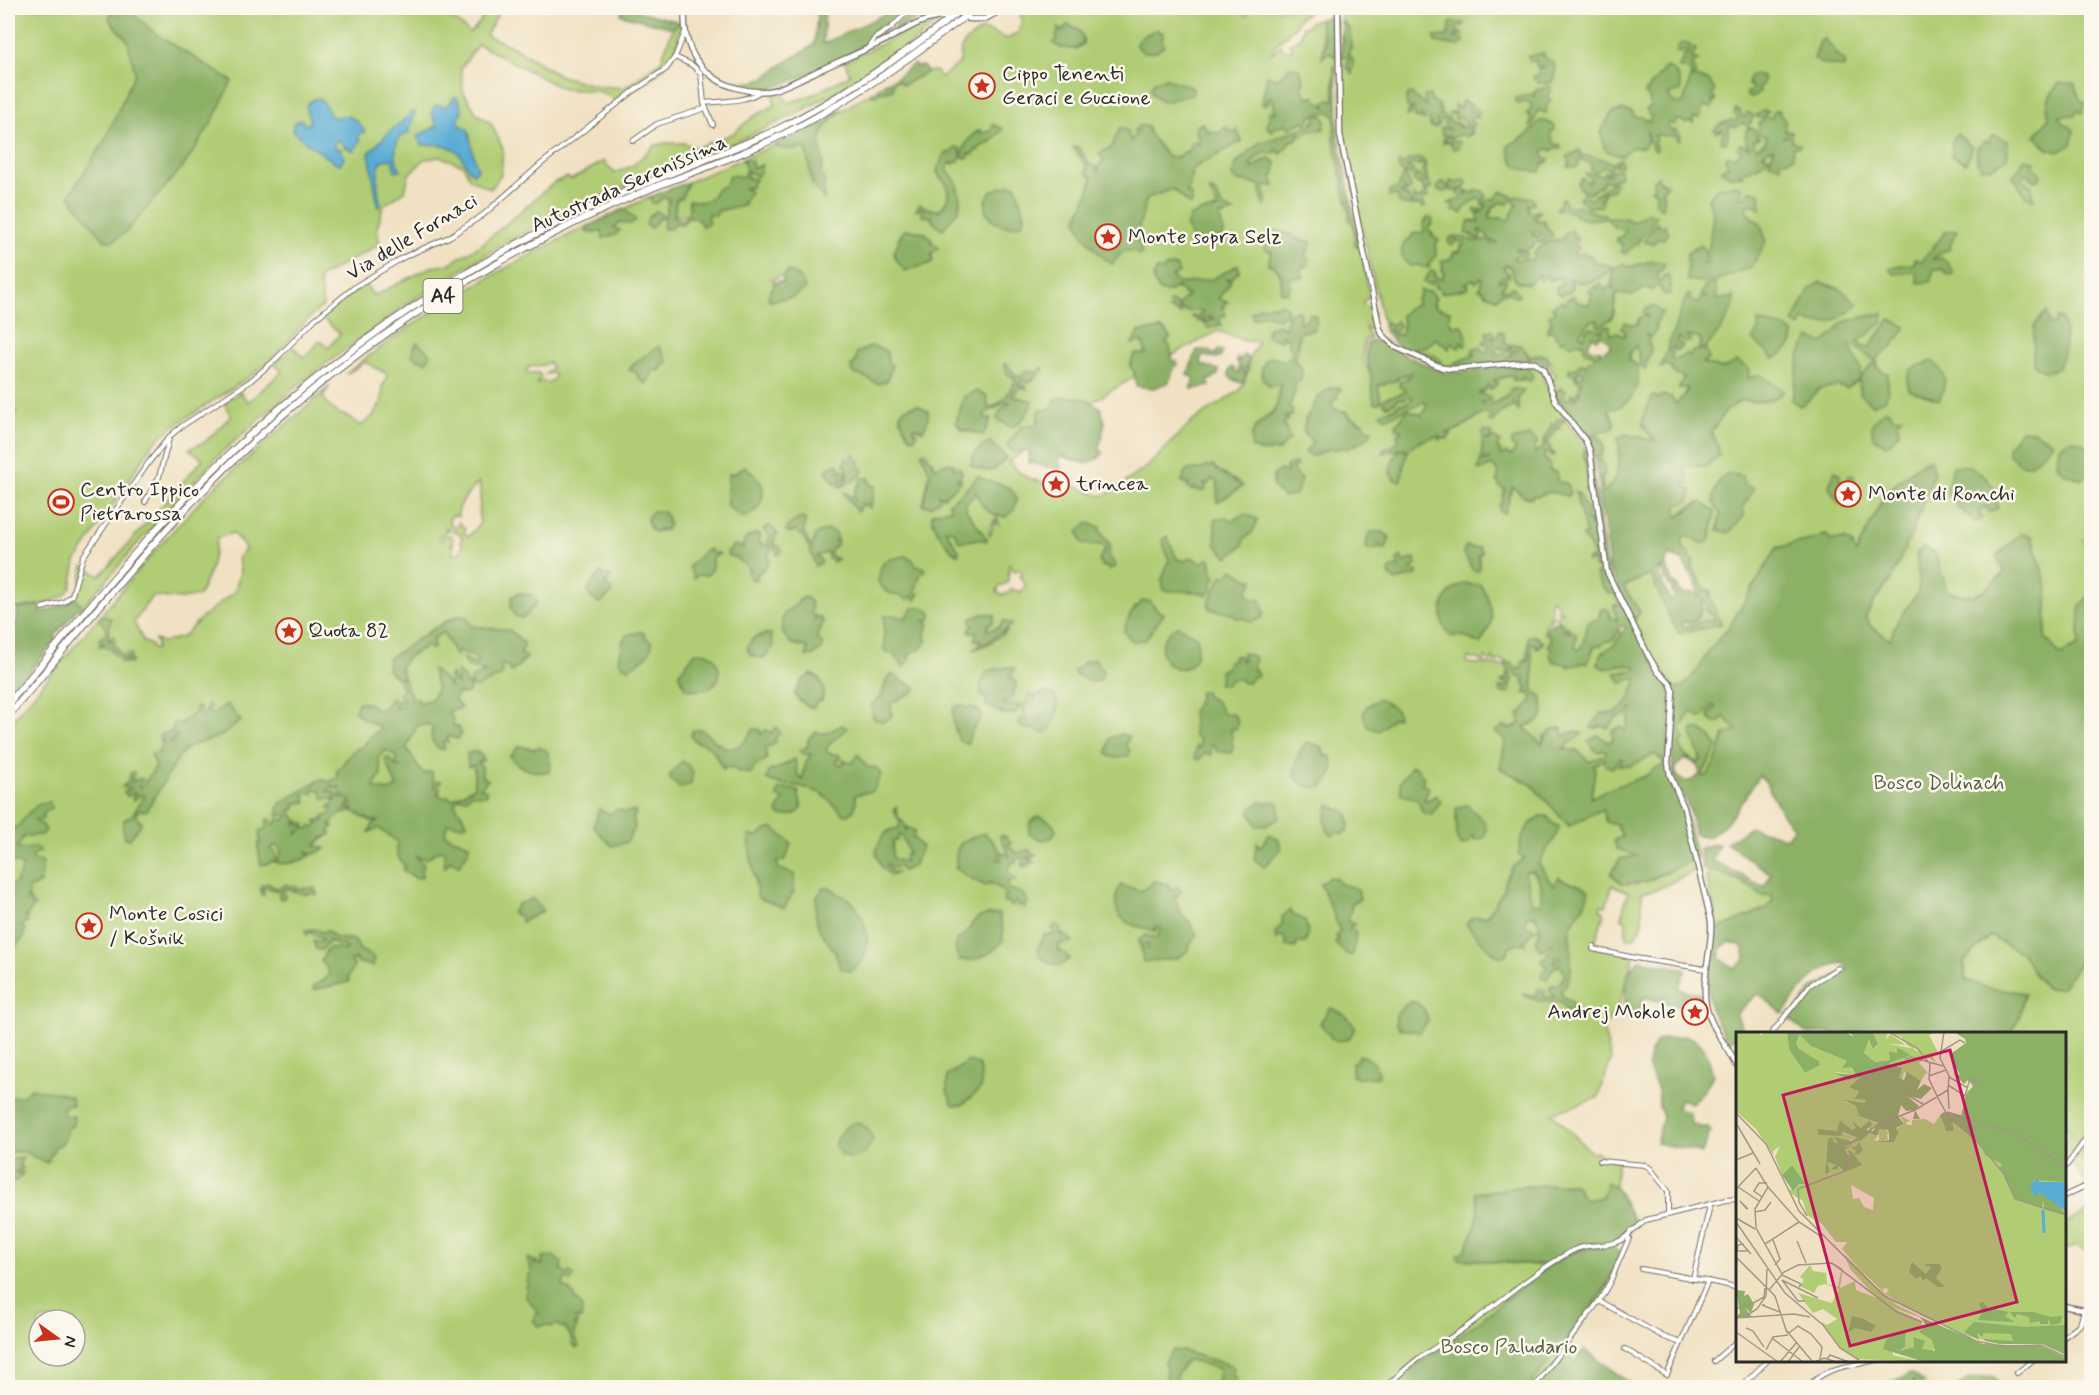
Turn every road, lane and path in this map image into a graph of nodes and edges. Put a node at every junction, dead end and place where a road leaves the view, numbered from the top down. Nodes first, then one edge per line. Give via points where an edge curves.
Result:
1 (685, 8) edge
2 (911, 8) edge
3 (964, 8) edge
4 (976, 8) edge
5 (1005, 8) edge
6 (1338, 9) edge
7 (945, 17) dead end
8 (969, 19) dead end
9 (685, 32) junction
10 (868, 48) junction
11 (675, 57) junction
12 (759, 91) junction
13 (705, 106) junction
14 (713, 125) dead end
15 (633, 141) dead end
16 (170, 436) junction
17 (145, 502) dead end
18 (42, 608) dead end
19 (8, 704) edge
20 (8, 716) edge
21 (1594, 948) dead end
22 (1838, 968) dead end
23 (1706, 969) junction
24 (1773, 1032) edge
25 (1736, 1066) edge
26 (2091, 1131) edge
27 (1600, 1161) dead end
28 (2066, 1166) edge
29 (2091, 1183) edge
30 (2066, 1195) edge
31 (1736, 1199) edge
32 (1710, 1205) junction
33 (1668, 1215) junction
34 (1632, 1231) junction
35 (1613, 1245) junction
36 (1623, 1251) junction
37 (1641, 1269) dead end
38 (1693, 1279) junction
39 (1708, 1281) junction
40 (1736, 1288) edge
41 (1599, 1301) junction
42 (2066, 1306) edge
43 (2084, 1310) junction
44 (2091, 1312) edge
45 (2066, 1336) edge
46 (1736, 1341) edge
47 (1681, 1343) junction
48 (1625, 1349) dead end
49 (1714, 1361) dead end
50 (1766, 1362) edge
51 (1865, 1362) edge
52 (2031, 1362) edge
53 (2017, 1373) dead end
54 (1384, 1388) edge
55 (1533, 1388) edge
56 (1740, 1388) edge
57 (1806, 1388) edge

1 - 9 street
2 - 10 street
3 - 19 highway, Autostrada Serenissima / A4 via 834,99 759,138 554,225 468,272 376,332 281,407 195,488
4 - 20 highway, Autostrada Serenissima / A4 via 838,105 754,148 625,199 549,236 473,278 367,348 286,412 200,493
5 - 8 street via 985,19
6 - 23 street via 1340,135 1383,334 1395,347 1443,368 1534,362 1543,369 1556,402 1590,451 1612,584 1653,664 1671,686 1668,763 1684,808 1711,921
7 - 10 street via 928,19
9 - 11 street, Via delle Fornaci
9 - 12 street via 699,64 713,77 734,87
10 - 12 street via 776,90
11 - 13 street via 702,73
11 - 16 street, Via delle Fornaci via 666,69 541,164 483,215 356,286 249,382
12 - 13 street
13 - 14 street
13 - 15 street via 657,124
16 - 17 street via 159,477
16 - 18 street, Via delle Fornaci via 83,557 72,594 64,602
21 - 23 street
22 - 24 street via 1810,985
23 - 25 street via 1708,1011
26 - 28 street
27 - 33 street via 1650,1168 1668,1191
29 - 30 street
31 - 32 street
32 - 33 street
32 - 38 street
33 - 34 street via 1646,1220
34 - 35 street via 1625,1240
34 - 36 street
35 - 36 street
35 - 54 street via 1587,1245 1547,1266 1419,1358
36 - 41 street
37 - 38 street
38 - 39 street
39 - 40 street
39 - 47 street
41 - 47 street
41 - 55 street
42 - 43 street
43 - 44 street
43 - 45 street via 2080,1325
46 - 49 street
47 - 48 street via 1667,1375
50 - 56 street
51 - 57 street via 1830,1369
52 - 53 street

